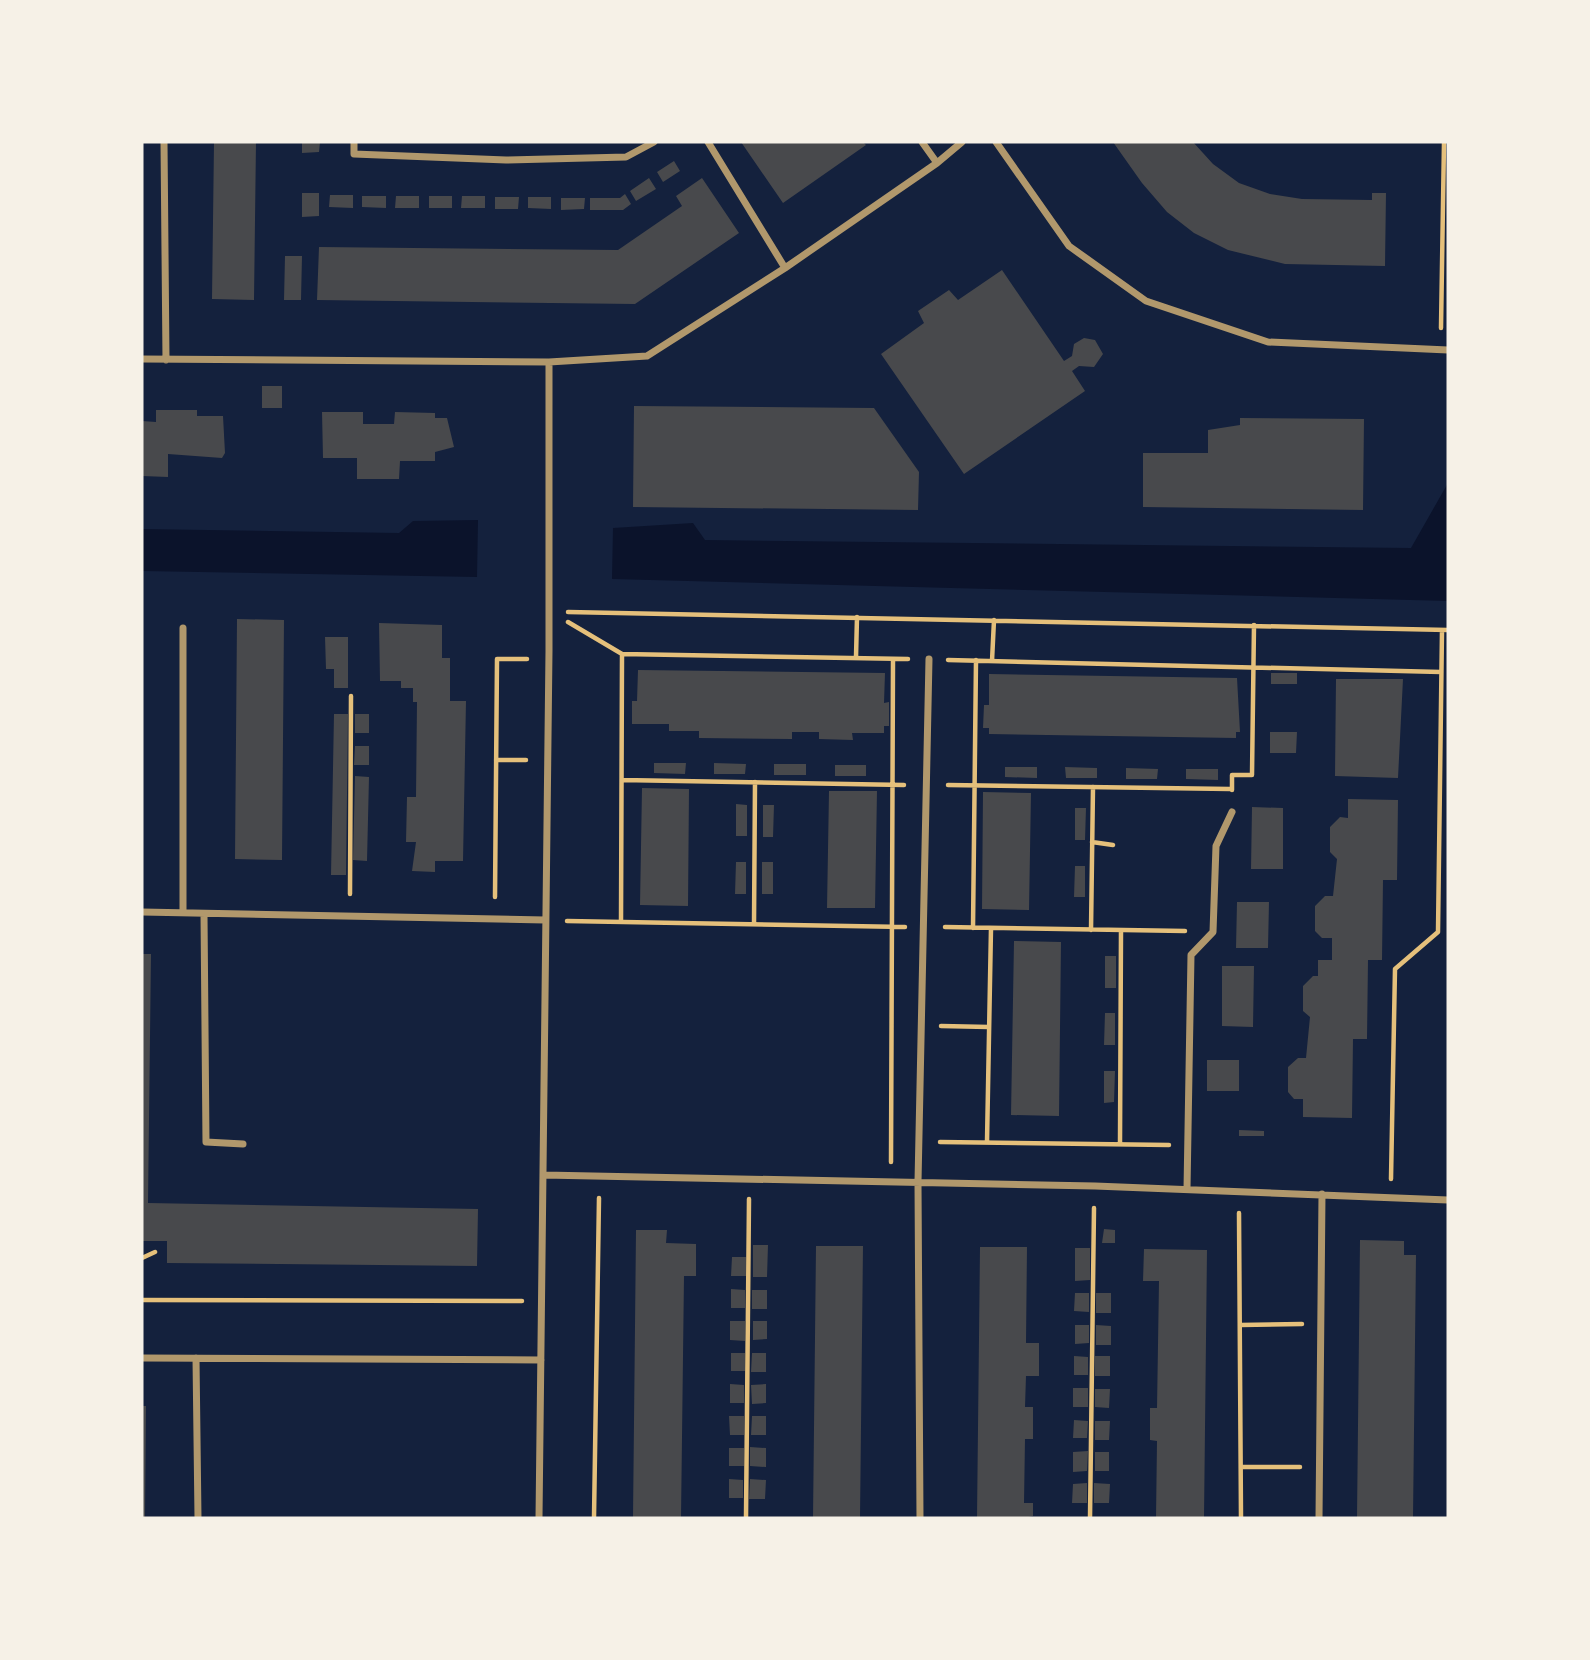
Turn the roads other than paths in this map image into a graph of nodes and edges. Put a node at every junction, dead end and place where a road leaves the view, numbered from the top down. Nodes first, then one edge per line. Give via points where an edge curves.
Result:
1 (164, 142) edge
2 (354, 142) edge
3 (654, 142) edge
4 (708, 142) edge
5 (922, 142) edge
6 (962, 142) edge
7 (996, 142) edge
8 (937, 163) junction
9 (785, 268) junction
10 (1444, 350) edge
11 (142, 359) edge
12 (166, 360) junction
13 (550, 362) junction
14 (183, 628) dead end
15 (929, 659) road end
16 (1232, 812) road end
17 (142, 912) edge
18 (183, 913) junction
19 (204, 914) junction
20 (545, 920) junction
21 (243, 1144) dead end
22 (544, 1175) junction
23 (918, 1182) junction
24 (1187, 1189) junction
25 (1322, 1194) junction
26 (1448, 1200) edge
27 (142, 1358) edge
28 (196, 1358) junction
29 (541, 1360) junction
30 (198, 1518) edge
31 (539, 1518) edge
32 (920, 1518) edge
33 (1319, 1518) edge

1 - 12 street
2 - 3 street via 354,154 506,160 626,157
4 - 9 street
5 - 8 street
6 - 8 street
7 - 10 street via 1069,246 1146,301 1268,342
8 - 9 street
9 - 13 street via 647,356
11 - 12 street
12 - 13 street
13 - 20 street
14 - 18 street
15 - 23 street
16 - 24 street via 1216,846 1213,932 1191,955
17 - 18 street
18 - 19 street
19 - 20 street
19 - 21 street via 206,1142
20 - 22 street
22 - 23 street
22 - 29 street
23 - 24 street
23 - 32 street
24 - 25 street
25 - 26 street
25 - 33 street
27 - 28 street
28 - 29 street
28 - 30 street
29 - 31 street

